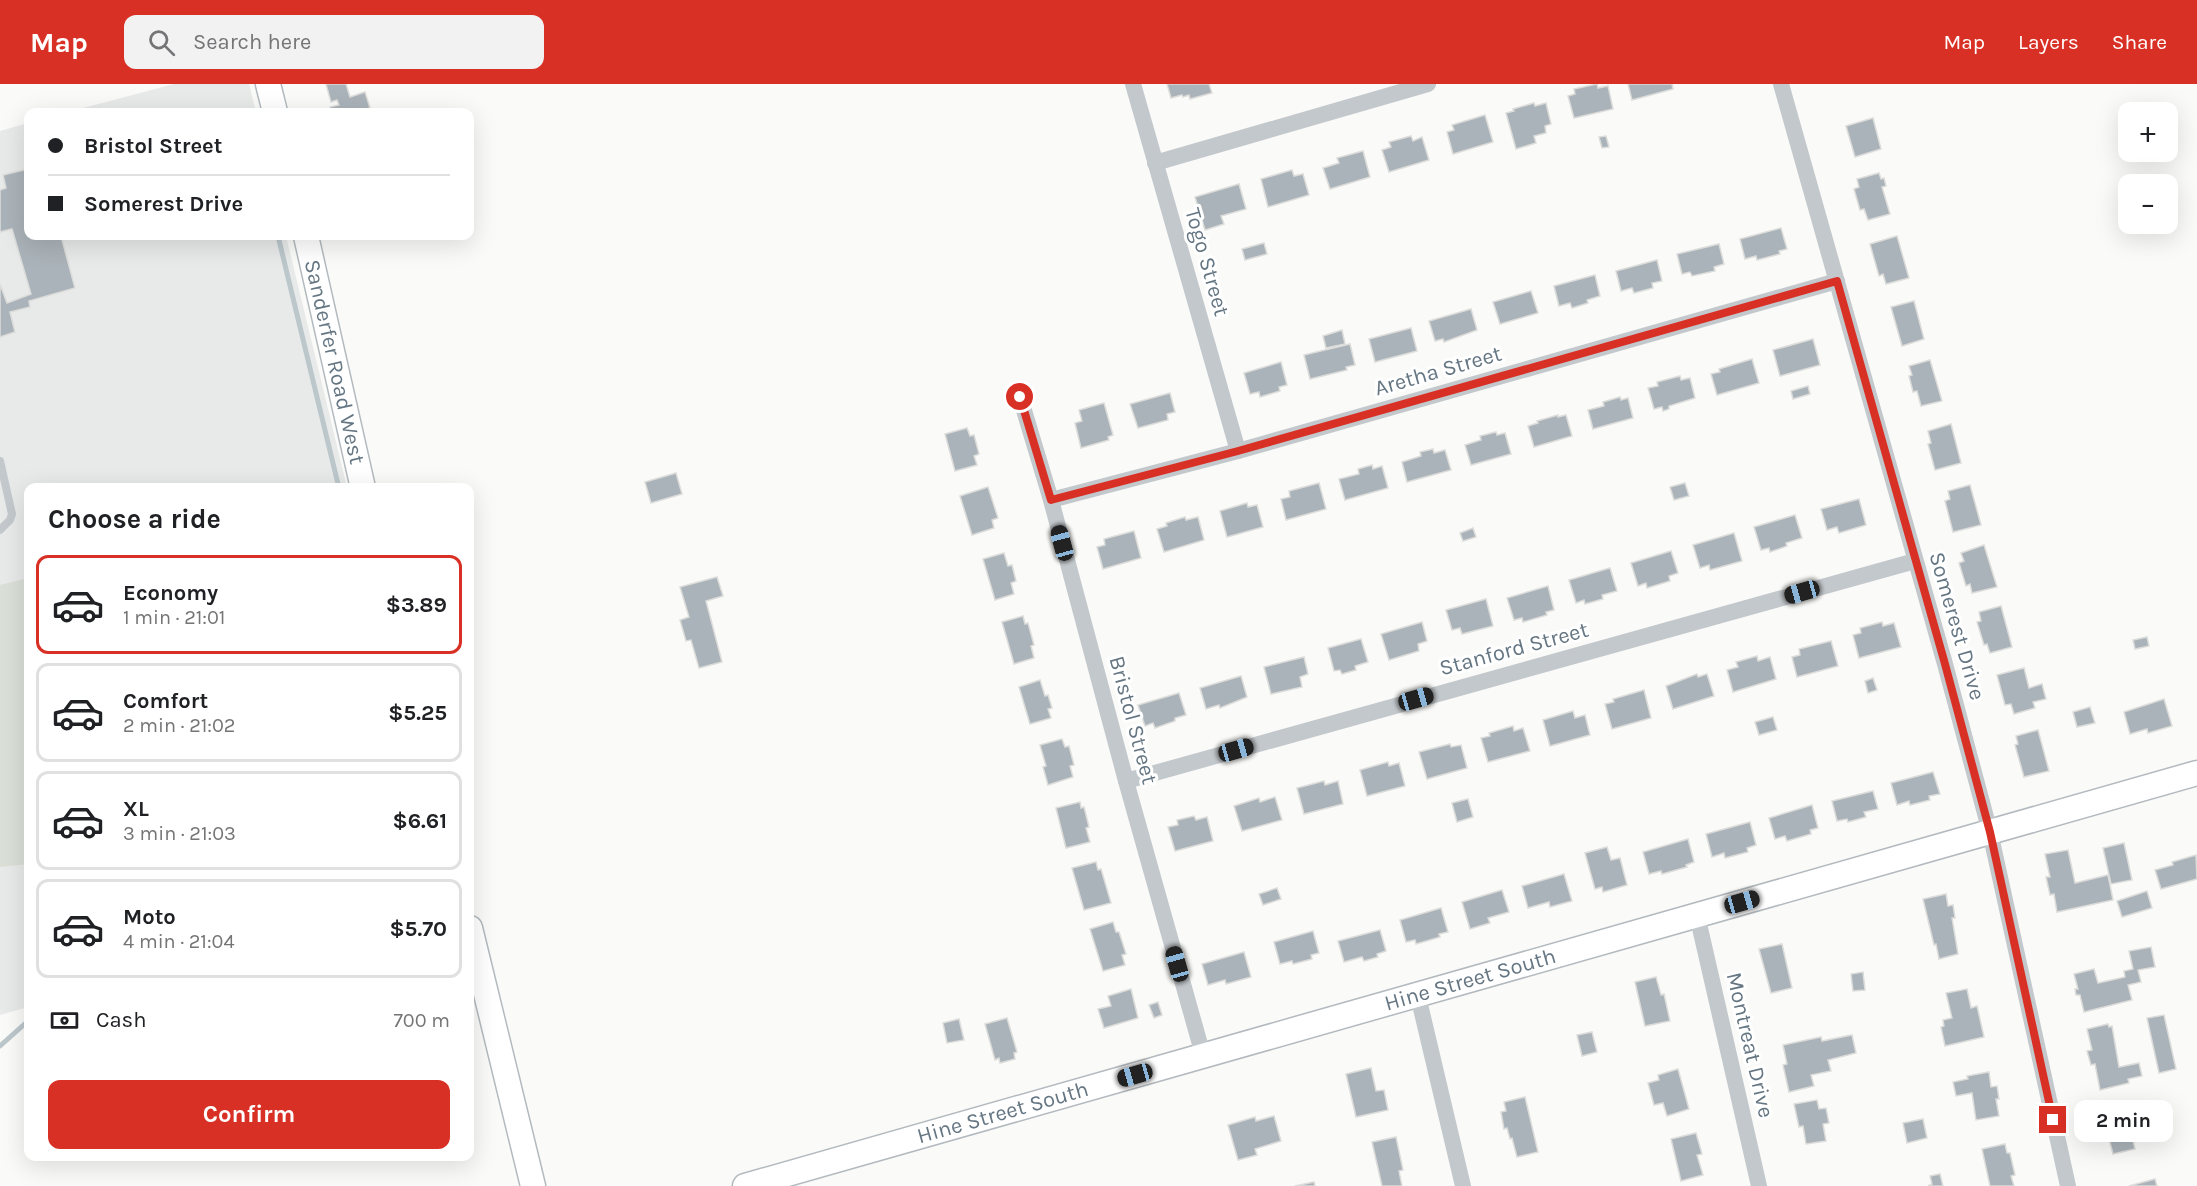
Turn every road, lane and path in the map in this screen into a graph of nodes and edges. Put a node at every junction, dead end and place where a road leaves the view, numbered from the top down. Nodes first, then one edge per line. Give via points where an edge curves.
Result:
1 (268, 84) edge
2 (1133, 84) edge
3 (1428, 84) edge
4 (1781, 84) edge
5 (274, 108) edge
6 (1155, 163) junction
7 (307, 240) edge
8 (1837, 281) junction
9 (1020, 397) dead end
10 (1238, 451) junction
11 (0, 461) edge
12 (362, 483) edge
13 (1051, 500) junction
14 (0, 530) edge
15 (1916, 561) junction
16 (2197, 773) edge
17 (1126, 781) junction
18 (1990, 832) junction
19 (1697, 915) junction
20 (474, 944) edge
21 (1418, 996) junction
22 (1203, 1055) junction
23 (533, 1186) edge
24 (745, 1186) edge
25 (1463, 1186) edge
26 (1759, 1186) edge
27 (2068, 1186) edge

1 - 5 street
2 - 6 street, Togo Street
3 - 6 street
4 - 8 street, Somerest Drive
6 - 10 street, Togo Street
7 - 12 street, Sanderfer Road West
8 - 10 street, Aretha Street
8 - 15 street, Somerest Drive
9 - 13 street, Bristol Street
10 - 13 street, Aretha Street
11 - 14 lane via 12,514
13 - 17 street, Bristol Street
15 - 17 street, Stanford Street
15 - 18 street, Somerest Drive
16 - 18 street, Hine Street South
17 - 22 street, Bristol Street
18 - 19 street, Hine Street South
18 - 27 street, Somerest Drive
19 - 21 street, Hine Street South
19 - 26 street, Montreat Drive
20 - 23 street
21 - 22 street, Hine Street South
21 - 25 street
22 - 24 street, Hine Street South

